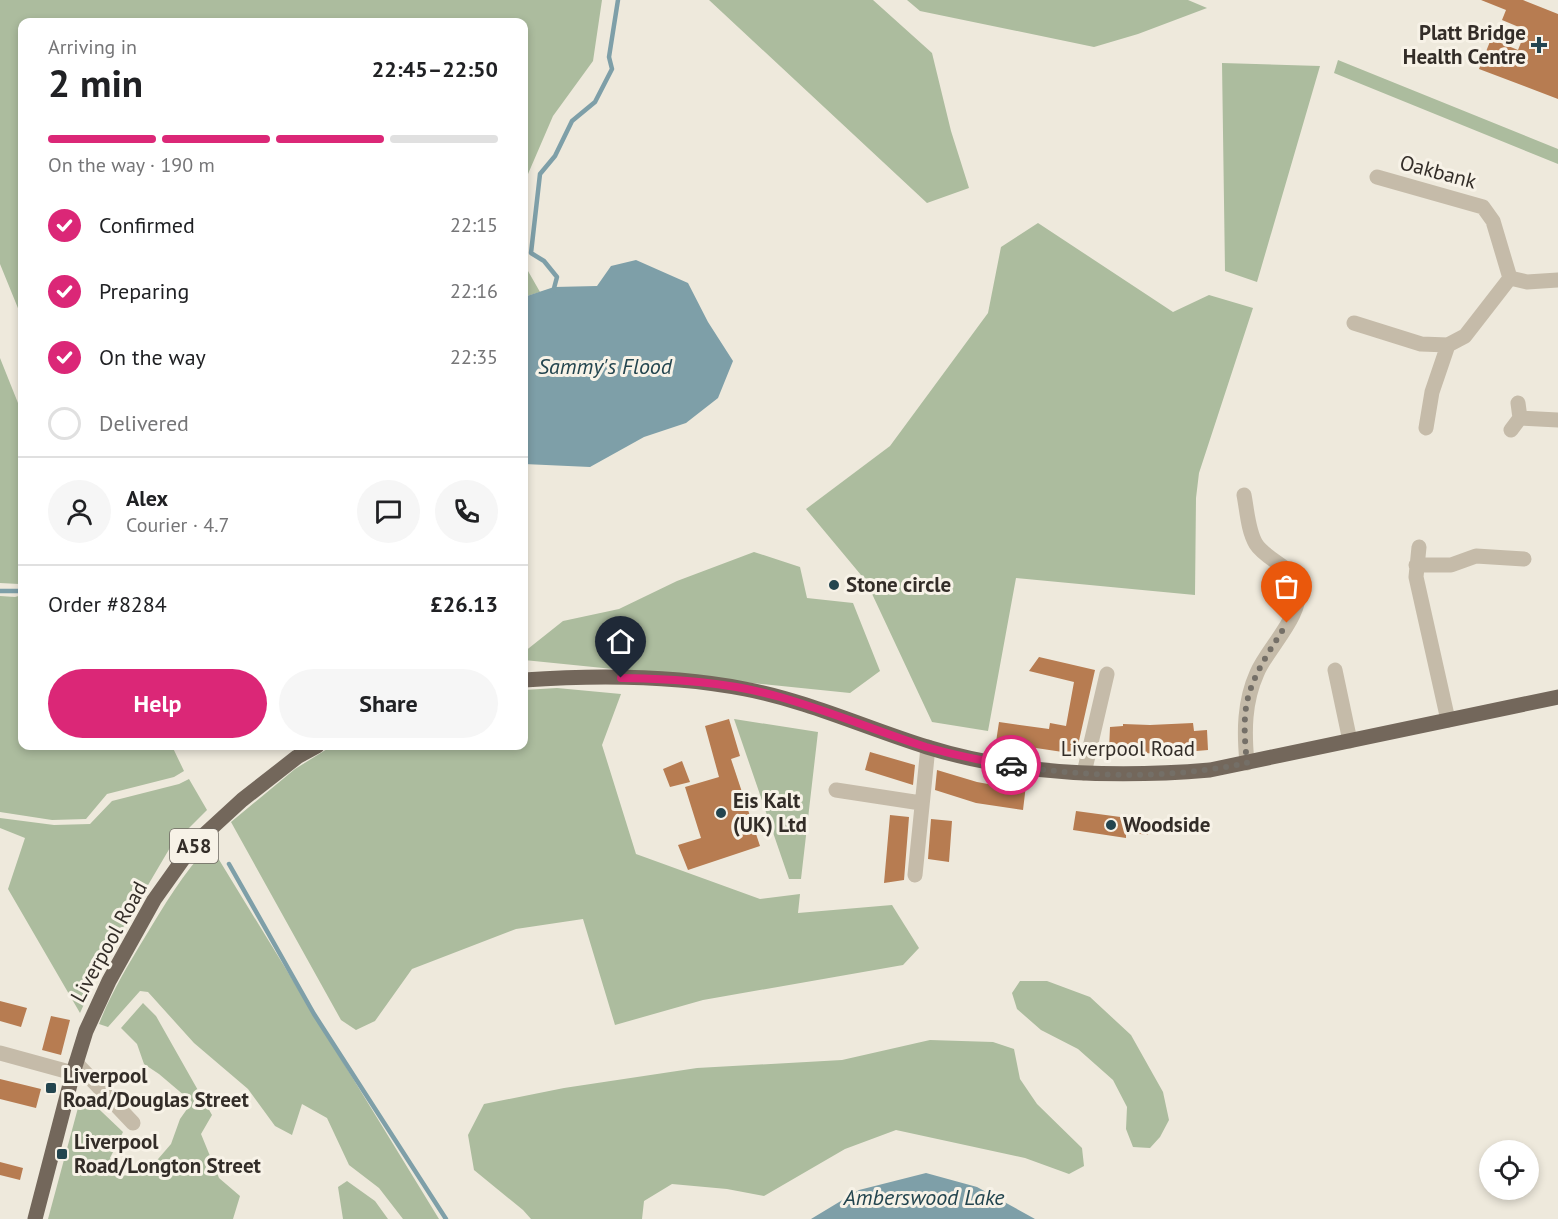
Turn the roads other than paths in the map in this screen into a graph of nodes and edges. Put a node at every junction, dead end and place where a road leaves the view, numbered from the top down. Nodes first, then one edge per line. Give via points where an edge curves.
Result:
1 (1377, 177) dead end
2 (1510, 278) junction
3 (1558, 280) edge
4 (1354, 323) dead end
5 (1448, 345) junction
6 (1516, 417) dead end
7 (1558, 420) edge
8 (1426, 428) dead end
9 (1245, 495) dead end
10 (1419, 547) dead end
11 (1524, 558) dead end
12 (1416, 565) junction
13 (1335, 670) dead end
14 (1107, 675) dead end
15 (528, 680) edge
16 (1558, 697) edge
17 (1448, 720) junction
18 (1350, 741) junction
19 (928, 747) junction
20 (310, 750) edge
21 (1247, 763) junction
22 (1084, 773) junction
23 (836, 790) dead end
24 (921, 803) junction
25 (915, 875) dead end
26 (0, 1053) edge
27 (74, 1068) junction
28 (133, 1123) dead end
29 (35, 1219) edge

1 - 2 street, Oakbank via 1483,207 1493,221
2 - 3 street via 1527,282
2 - 5 street via 1464,336
4 - 5 street via 1421,344
5 - 8 street via 1432,392
6 - 7 street
9 - 21 street via 1254,541 1263,554 1292,573 1299,583 1297,607 1257,672 1246,703
10 - 12 street
11 - 12 street via 1476,556 1450,565
12 - 17 street
13 - 18 street
14 - 22 street
15 - 19 main road, Liverpool Road via 716,683 779,696
16 - 17 main road, Liverpool Road
17 - 18 main road, Liverpool Road
18 - 21 main road, Liverpool Road
19 - 22 main road, Liverpool Road via 979,760
19 - 24 street
20 - 27 main road, Liverpool Road / A58 via 242,800 186,855 154,900 109,981
21 - 22 main road, Liverpool Road via 1166,774
23 - 24 street
24 - 25 street
26 - 27 street
27 - 28 street
27 - 29 main road, Liverpool Road / A58

